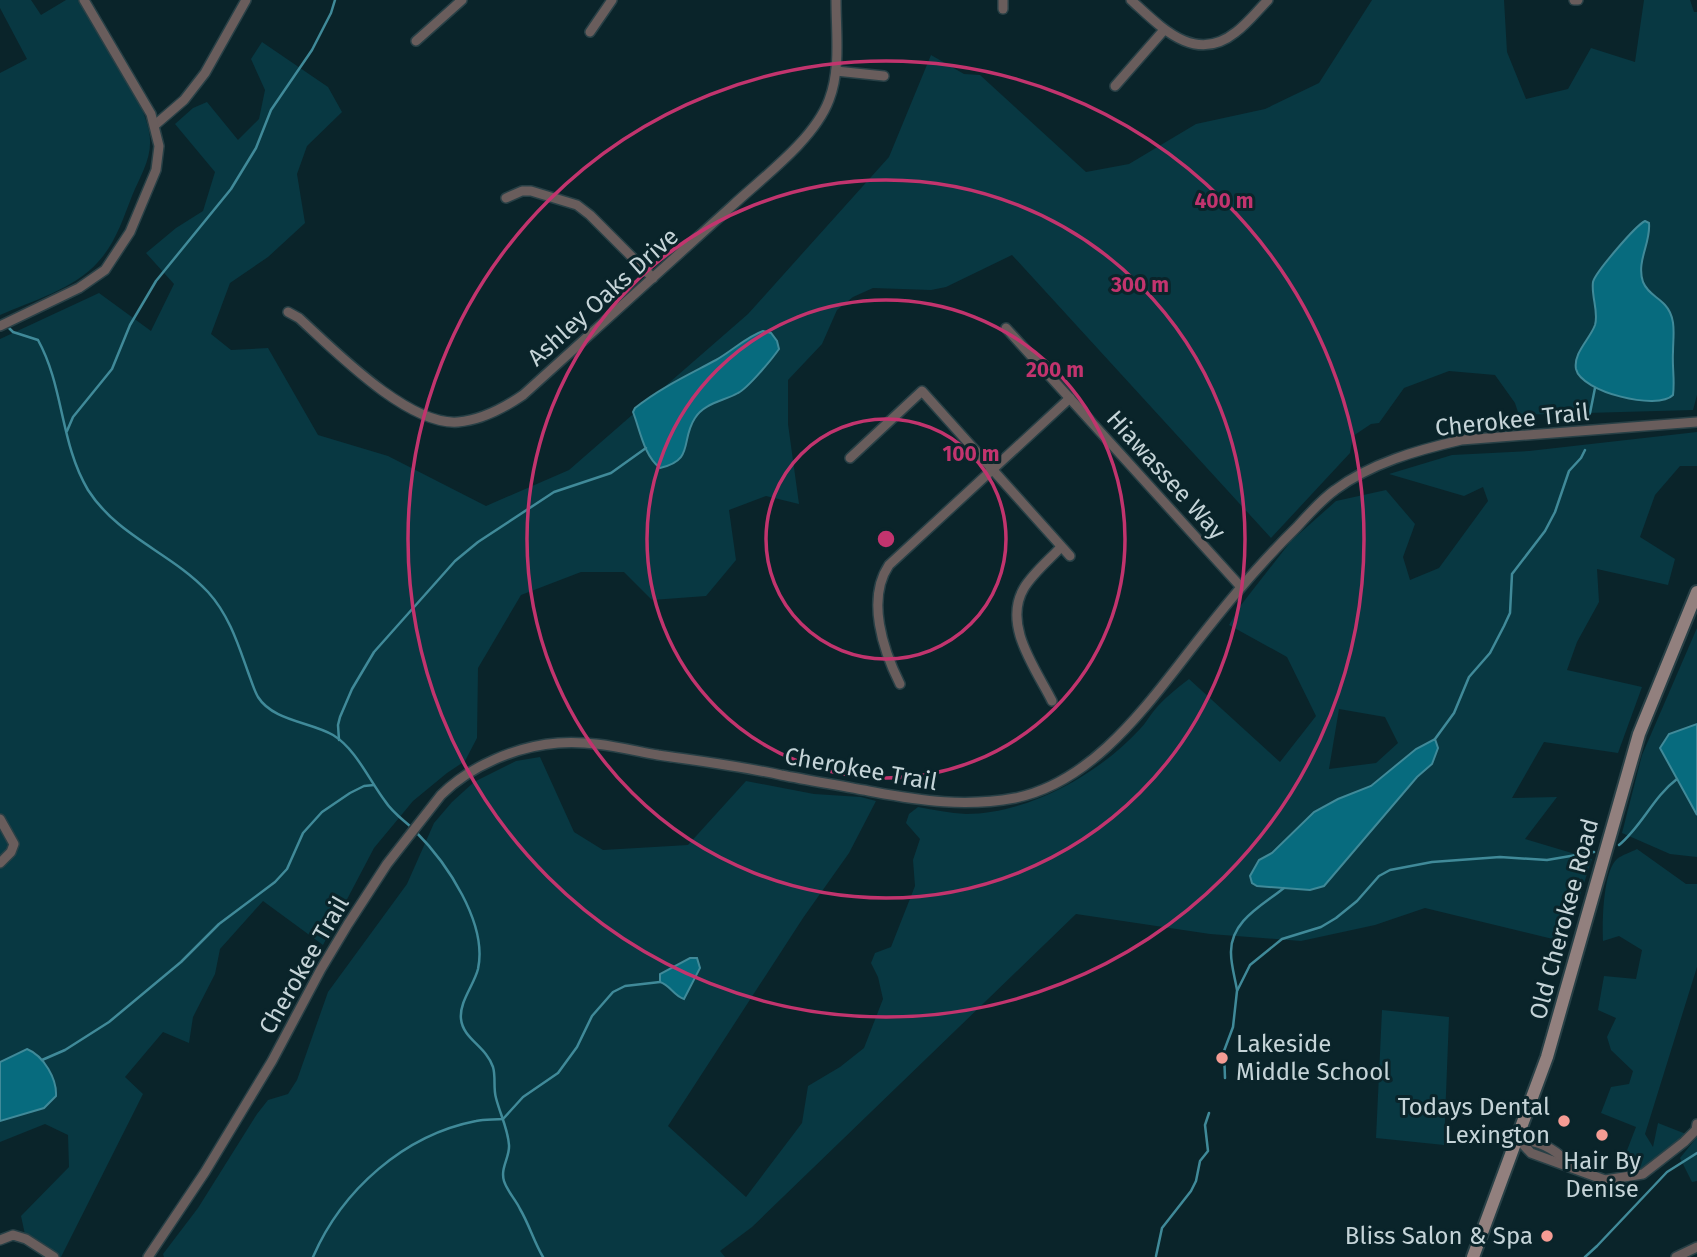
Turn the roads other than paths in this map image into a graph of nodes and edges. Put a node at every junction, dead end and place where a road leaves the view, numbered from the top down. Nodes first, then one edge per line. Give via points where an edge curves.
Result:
1 (84, 0) edge
2 (246, 0) edge
3 (462, 0) edge
4 (612, 0) edge
5 (836, 0) edge
6 (1131, 0) edge
7 (1268, 0) edge
8 (1164, 30) junction
9 (590, 32) dead end
10 (416, 41) dead end
11 (836, 71) junction
12 (884, 76) dead end
13 (1115, 86) dead end
14 (155, 125) junction
15 (506, 198) dead end
16 (653, 278) junction
17 (288, 312) dead end
18 (0, 326) edge
19 (1006, 328) dead end
20 (1070, 398) junction
21 (1697, 422) edge
22 (850, 458) dead end
23 (992, 470) junction
24 (1061, 547) junction
25 (1070, 556) dead end
26 (1241, 587) junction
27 (1697, 592) edge
28 (900, 684) dead end
29 (1052, 701) dead end
30 (0, 820) edge
31 (0, 863) edge
32 (1697, 1124) edge
33 (1518, 1139) junction
34 (0, 1240) edge
35 (1697, 1247) edge
36 (153, 1255) edge
37 (54, 1257) edge
38 (1473, 1257) edge
39 (1676, 1257) edge

1 - 14 street
2 - 14 street via 205,74
3 - 10 street
4 - 9 street
5 - 11 street, Ashley Oaks Drive
6 - 8 street
7 - 8 street via 1235,33 1219,41 1191,43
8 - 13 street
11 - 12 street
11 - 16 street, Ashley Oaks Drive via 829,102 814,126
14 - 18 street via 159,146 156,170 130,232 110,265 90,282
15 - 16 street via 531,191 577,205
16 - 17 street, Ashley Oaks Drive via 523,395 491,413 459,422 430,418 384,392
19 - 20 street, Hiawassee Way
20 - 23 street
20 - 26 street, Hiawassee Way
21 - 26 street, Cherokee Trail via 1461,440 1386,462 1329,494
22 - 23 street via 922,391
23 - 24 street
23 - 28 street via 889,565 880,581 880,622 890,665
24 - 25 street
24 - 29 street via 1023,589 1016,615 1023,643
26 - 36 street, Cherokee Trail via 1115,738 1066,778 1025,795 960,804 918,801 614,747 558,743 520,750 480,767 450,786 398,849 321,969 272,1062
27 - 33 street, Old Cherokee Road via 1639,734 1565,999
30 - 31 street via 14,844
32 - 33 street via 1684,1142 1643,1174 1605,1180 1531,1153
33 - 38 street, Old Cherokee Road
34 - 37 street via 13,1234
35 - 39 street

